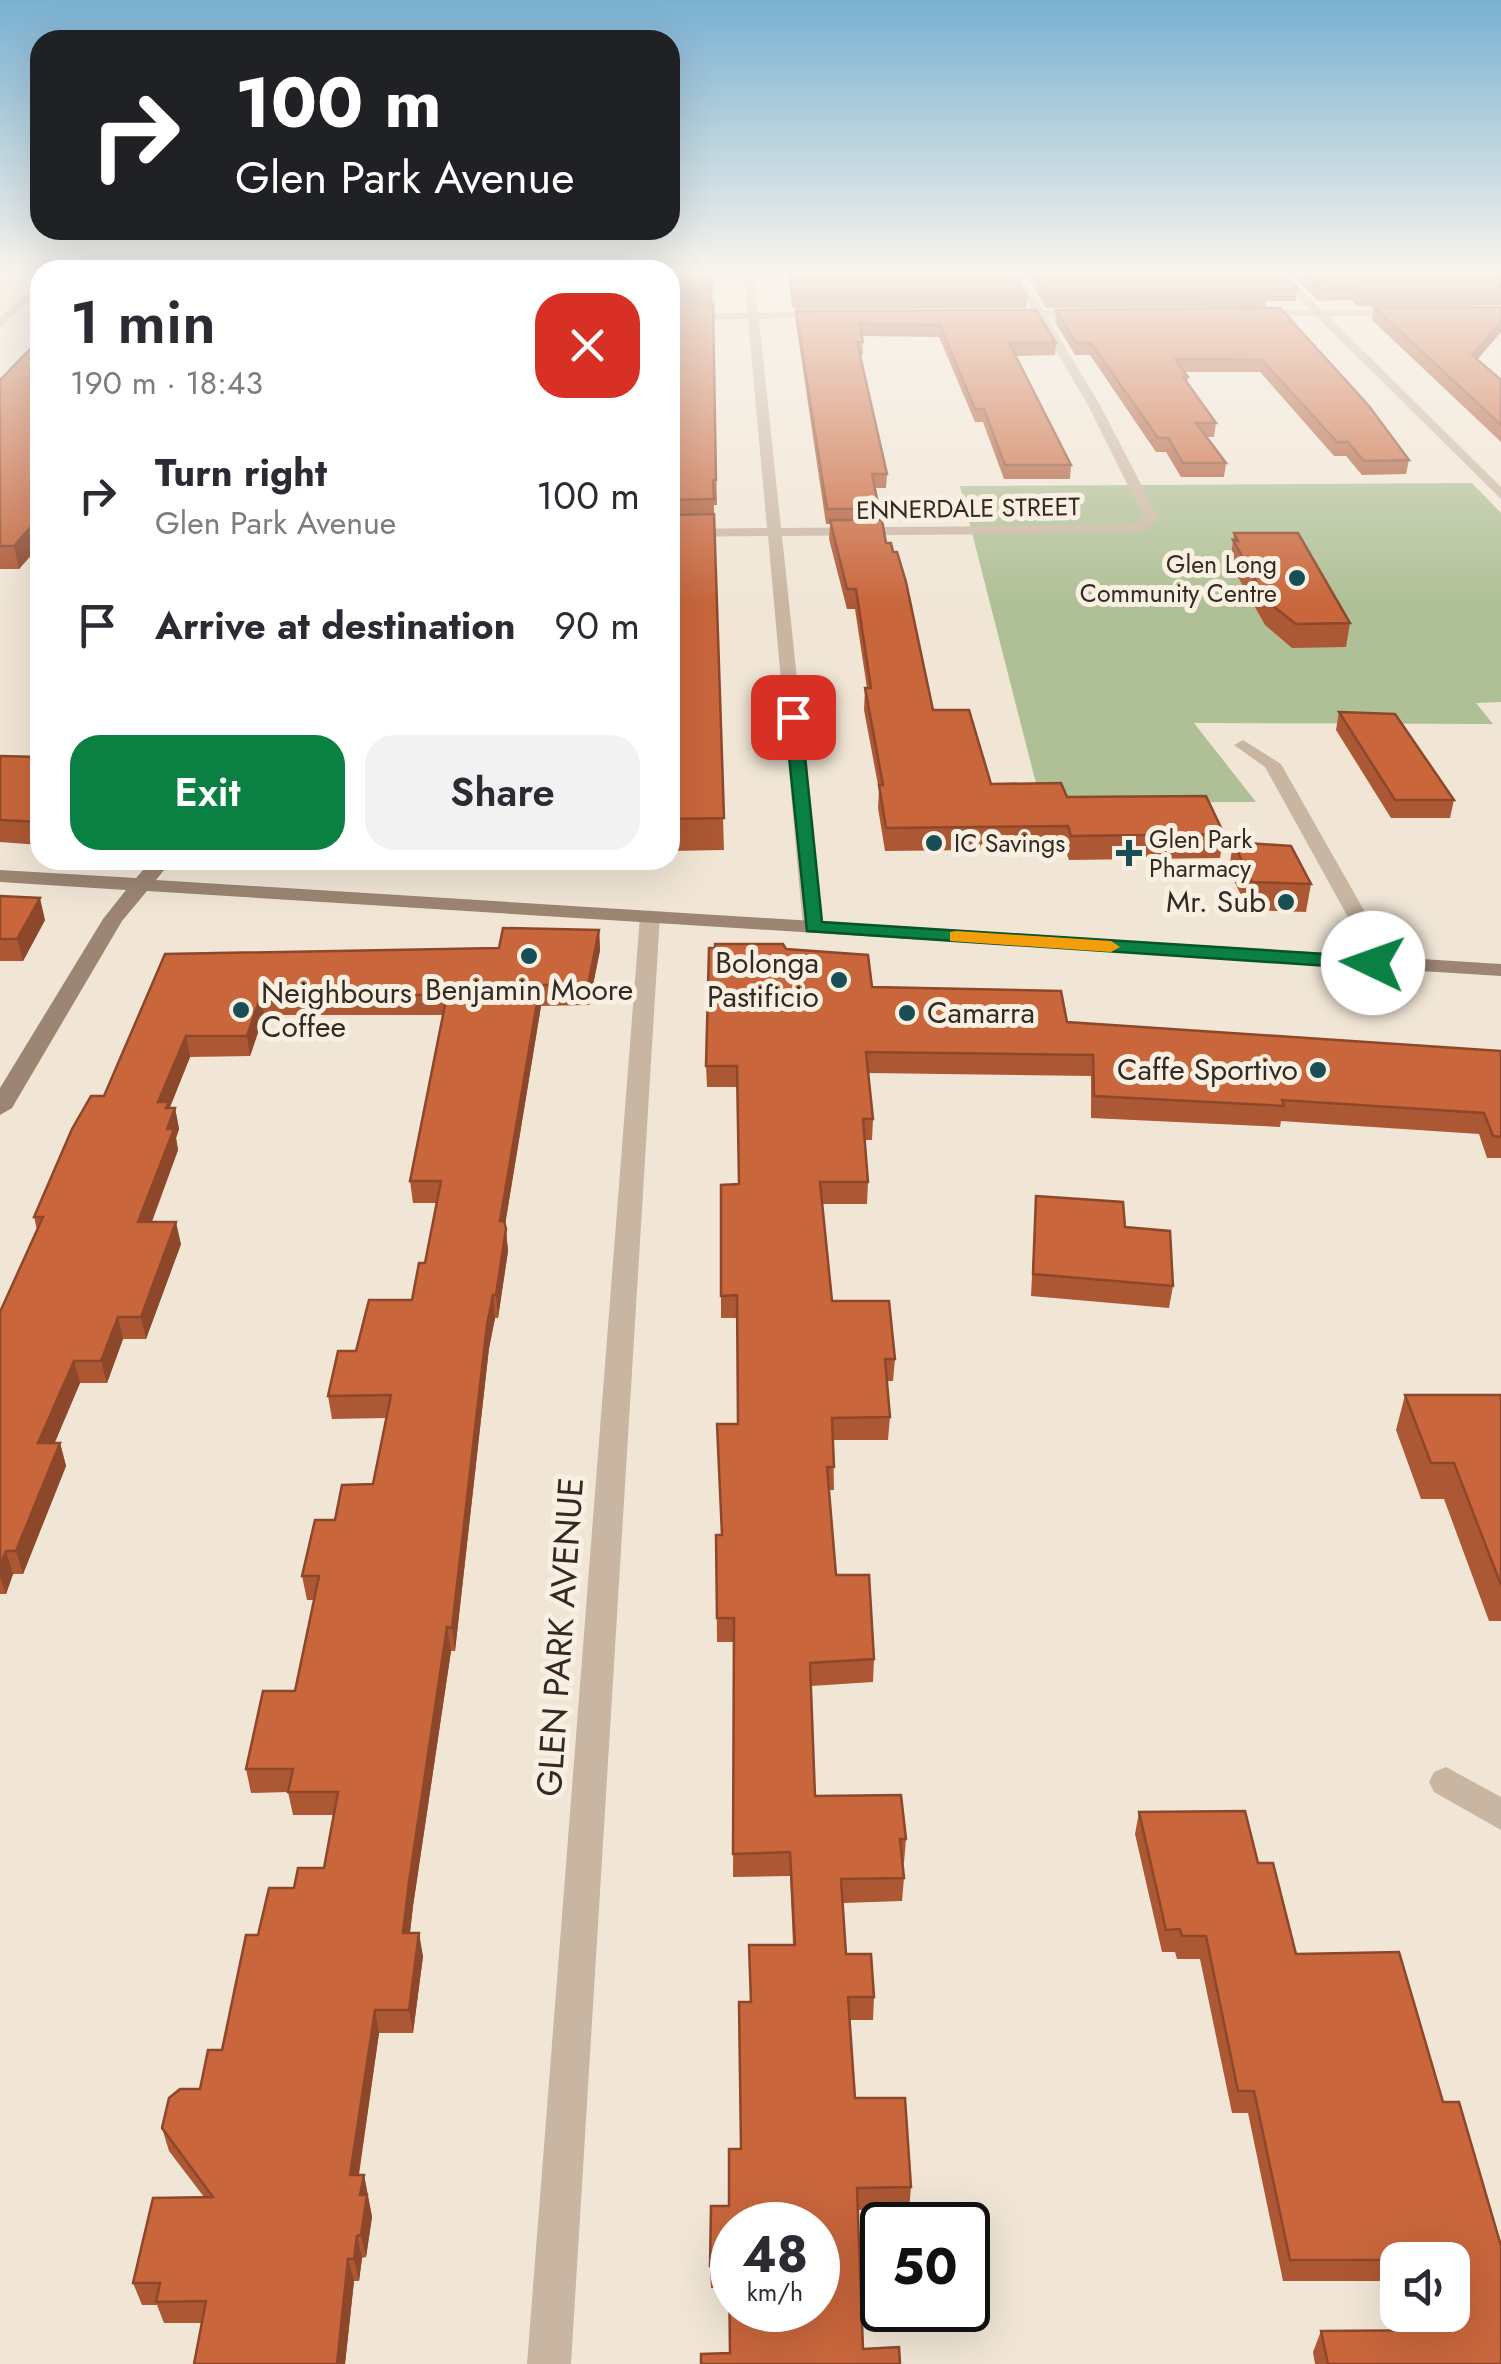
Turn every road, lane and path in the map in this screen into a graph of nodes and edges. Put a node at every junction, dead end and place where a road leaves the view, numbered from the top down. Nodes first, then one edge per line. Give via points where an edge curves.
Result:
1 (759, 384) edge
2 (1082, 384) edge
3 (1389, 384) edge
4 (1501, 496) edge
5 (680, 532) edge
6 (775, 532) junction
7 (1243, 745) dead end
8 (152, 870) edge
9 (0, 876) edge
10 (139, 884) junction
11 (650, 916) junction
12 (813, 927) junction
13 (1373, 963) junction
14 (1501, 970) edge
15 (0, 1108) edge
16 (1446, 1782) dead end
17 (1501, 1815) edge
18 (550, 2364) edge

1 - 6 street
2 - 6 street, ENNERDALE STREET via 1152,519 1145,524
3 - 4 street
5 - 6 street, ENNERDALE STREET
6 - 12 street
7 - 13 street via 1272,764 1364,928
8 - 10 main road
9 - 10 main road
10 - 11 main road
10 - 15 main road
11 - 12 main road
11 - 18 street, GLEN PARK AVENUE
12 - 13 main road
13 - 14 main road
16 - 17 street

